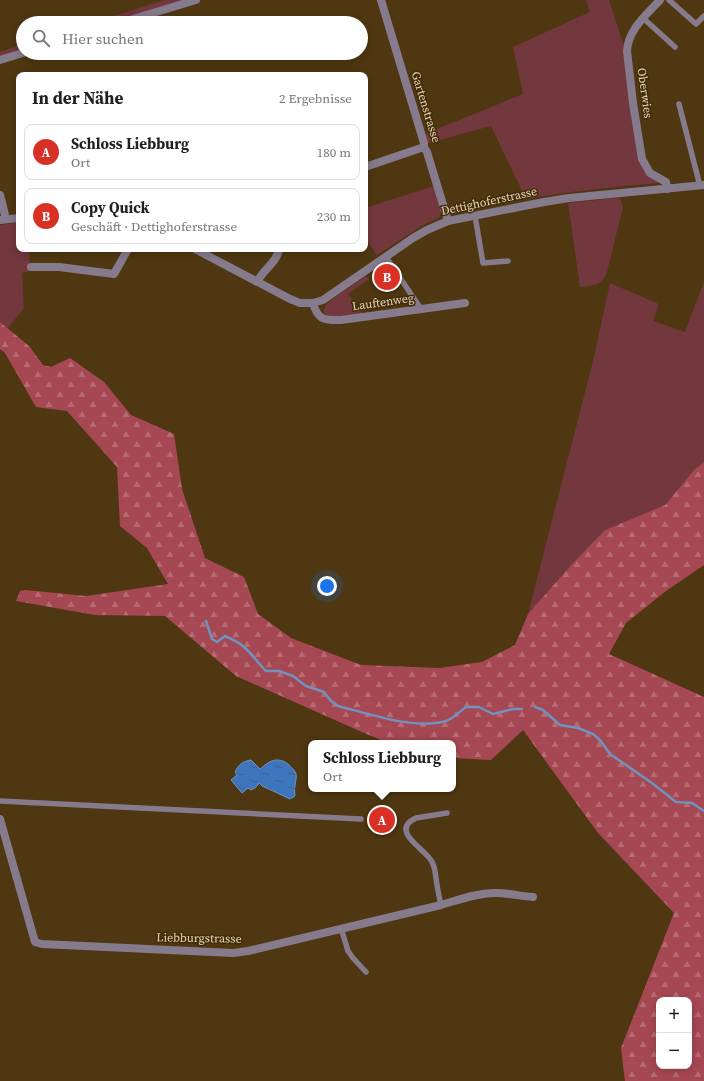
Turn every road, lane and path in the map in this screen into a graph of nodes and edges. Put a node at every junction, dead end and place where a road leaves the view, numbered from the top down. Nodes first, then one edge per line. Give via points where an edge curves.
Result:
1 (196, 0) edge
2 (382, 0) edge
3 (660, 0) edge
4 (669, 0) edge
5 (143, 16) edge
6 (704, 16) edge
7 (643, 18) junction
8 (675, 47) dead end
9 (16, 55) edge
10 (0, 60) edge
11 (680, 104) dead end
12 (424, 147) junction
13 (368, 166) edge
14 (702, 185) edge
15 (666, 189) junction
16 (0, 195) edge
17 (475, 216) junction
18 (16, 218) edge
19 (3, 219) edge
20 (448, 221) junction
21 (126, 252) edge
22 (201, 252) edge
23 (278, 252) edge
24 (386, 257) junction
25 (508, 261) dead end
26 (31, 267) dead end
27 (257, 282) junction
28 (314, 303) junction
29 (465, 303) dead end
30 (421, 309) junction
31 (0, 801) edge
32 (448, 813) dead end
33 (0, 819) edge
34 (361, 819) dead end
35 (533, 897) dead end
36 (441, 905) junction
37 (341, 928) junction
38 (366, 972) dead end

1 - 5 street
2 - 12 street, Gartenstrasse
3 - 7 street, Oberwies
4 - 6 lane via 696,24
7 - 8 lane
7 - 15 street, Oberwies via 632,32 627,51 642,159 650,173 666,182
9 - 10 street
11 - 14 lane
12 - 13 street
12 - 20 street, Gartenstrasse
14 - 15 street, Dettighoferstrasse
15 - 17 street, Dettighoferstrasse via 570,198
16 - 19 street
17 - 20 street, Dettighoferstrasse
17 - 25 lane via 483,263
18 - 19 street
20 - 24 street, Dettighoferstrasse via 413,238
21 - 26 street via 114,274 59,267
22 - 27 street
23 - 27 street
24 - 28 street, Dettighoferstrasse via 328,297
24 - 30 lane
27 - 28 street via 300,303
28 - 30 street, Lauftenweg via 320,317 328,320
29 - 30 street, Lauftenweg
31 - 34 lane
32 - 36 lane via 416,818 411,820 406,828 414,844 432,861
33 - 37 street, Liebburgstrasse via 35,942 233,953
35 - 36 street, Liebburgstrasse via 488,893
36 - 37 street, Liebburgstrasse
37 - 38 lane via 348,951

